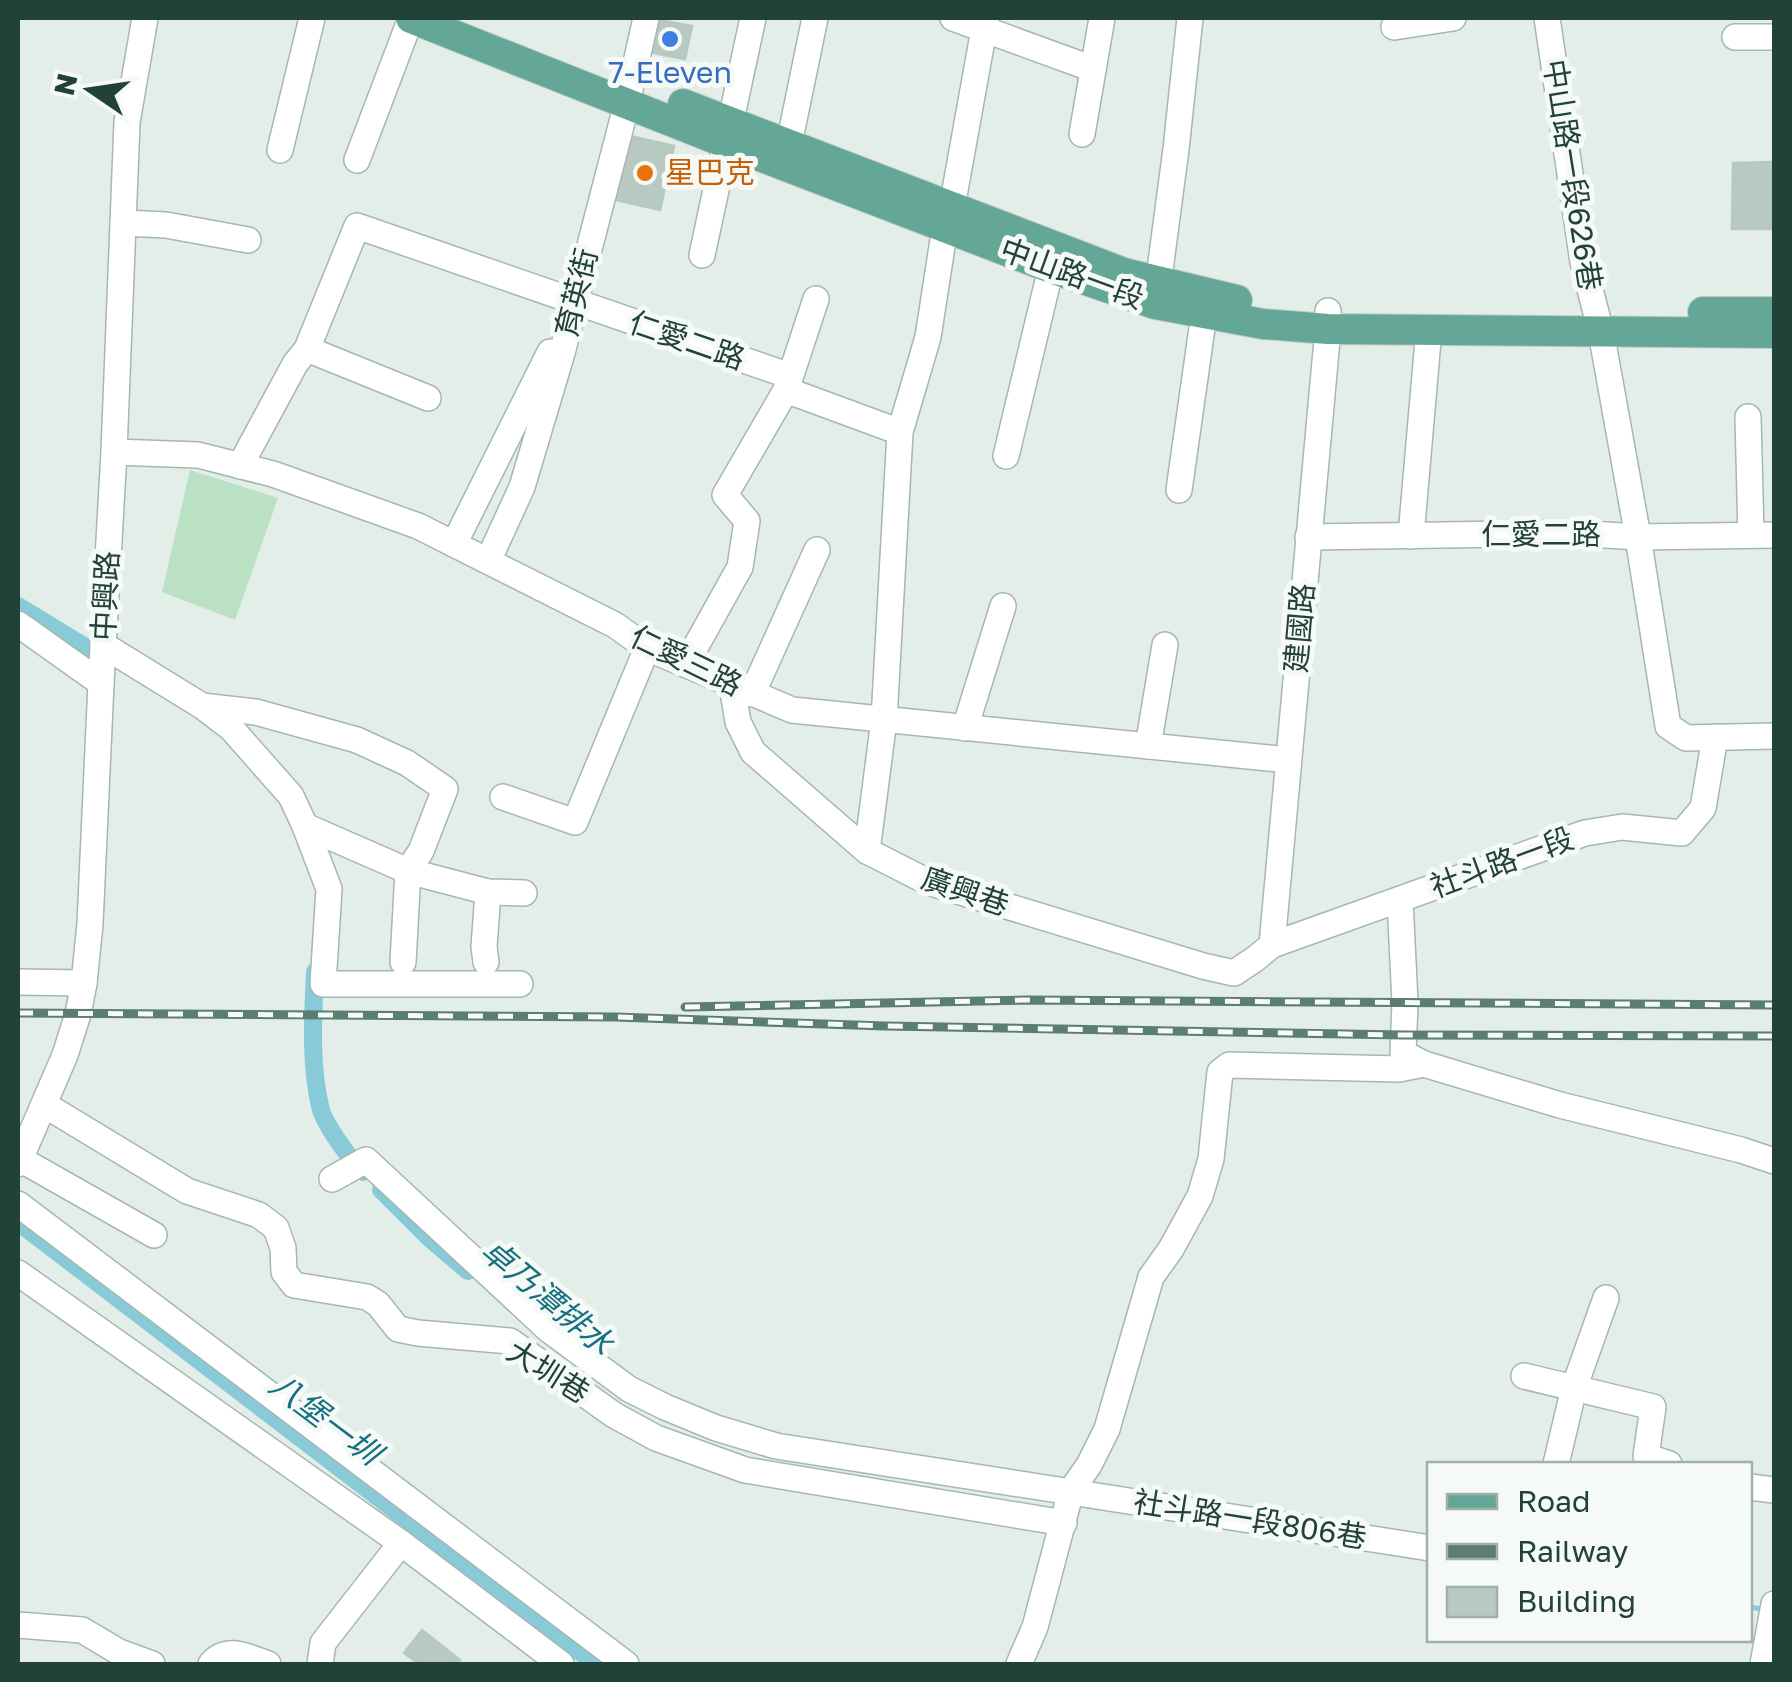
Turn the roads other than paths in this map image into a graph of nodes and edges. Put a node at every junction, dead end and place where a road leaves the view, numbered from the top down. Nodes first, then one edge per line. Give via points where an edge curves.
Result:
1 (146, 18) edge
2 (312, 18) edge
3 (411, 18) edge
4 (459, 18) edge
5 (646, 18) edge
6 (753, 18) edge
7 (816, 18) edge
8 (953, 18) edge
9 (1102, 18) edge
10 (1190, 18) edge
11 (1453, 18) edge
12 (1547, 18) edge
13 (985, 23) edge
14 (1394, 27) dead end
15 (1735, 36) dead end
16 (1774, 36) edge
17 (1093, 69) junction
18 (629, 93) junction
19 (728, 132) junction
20 (1082, 134) dead end
21 (790, 144) junction
22 (280, 150) dead end
23 (357, 160) dead end
24 (948, 217) junction
25 (123, 223) junction
26 (248, 240) dead end
27 (702, 255) dead end
28 (1051, 268) junction
29 (1157, 293) junction
30 (816, 299) dead end
31 (574, 303) junction
32 (1774, 312) edge
33 (1204, 314) junction
34 (1328, 320) junction
35 (1598, 323) junction
36 (1429, 329) junction
37 (1774, 333) edge
38 (307, 349) junction
39 (788, 383) junction
40 (428, 398) dead end
41 (1748, 417) dead end
42 (900, 432) junction
43 (114, 452) junction
44 (1006, 456) dead end
45 (240, 466) junction
46 (1180, 490) dead end
47 (1763, 535) edge
48 (1411, 536) junction
49 (1308, 537) junction
50 (1638, 537) junction
51 (454, 544) junction
52 (817, 550) dead end
53 (488, 561) junction
54 (1002, 606) dead end
55 (18, 624) edge
56 (103, 645) junction
57 (1165, 645) dead end
58 (647, 648) junction
59 (686, 664) junction
60 (101, 683) junction
61 (742, 690) junction
62 (202, 706) junction
63 (884, 720) junction
64 (966, 728) junction
65 (1774, 736) edge
66 (1715, 737) junction
67 (1148, 746) junction
68 (1288, 760) junction
69 (503, 797) dead end
70 (305, 826) junction
71 (867, 851) junction
72 (408, 871) junction
73 (488, 892) junction
74 (524, 893) dead end
75 (1400, 900) junction
76 (1272, 945) junction
77 (403, 962) dead end
78 (486, 962) dead end
79 (18, 982) edge
80 (84, 983) junction
81 (520, 984) dead end
82 (1424, 1064) junction
83 (44, 1105) junction
84 (19, 1161) edge
85 (1774, 1161) edge
86 (332, 1179) dead end
87 (18, 1204) edge
88 (154, 1236) dead end
89 (18, 1273) edge
90 (1606, 1298) dead end
91 (1524, 1376) dead end
92 (1574, 1388) junction
93 (1556, 1462) edge
94 (1653, 1462) edge
95 (1068, 1504) junction
96 (401, 1544) junction
97 (1427, 1548) edge
98 (1774, 1604) edge
99 (18, 1625) edge
100 (152, 1664) edge
101 (211, 1664) edge
102 (268, 1664) edge
103 (320, 1664) edge
104 (561, 1664) edge
105 (626, 1664) edge
106 (1019, 1664) edge
107 (1763, 1664) edge

1 - 25 street, 中興路 via 127,122
2 - 22 street
3 - 18 main road, 中山路一段
3 - 23 street
4 - 18 main road, 中山路一段
5 - 18 street, 育英街
6 - 19 street
7 - 21 street
8 - 13 street
9 - 17 street
10 - 29 street
11 - 14 street
12 - 35 street, 中山路一段626巷
13 - 17 street
13 - 24 street
15 - 16 street
17 - 20 street
18 - 19 main road, 中山路一段
18 - 31 street, 育英街
19 - 21 main road, 中山路一段
19 - 24 main road, 中山路一段
19 - 27 street
21 - 24 main road, 中山路一段
24 - 28 main road, 中山路一段
24 - 29 main road, 中山路一段 via 1124,273
24 - 42 street via 928,337
25 - 26 street
25 - 43 street, 中興路
28 - 29 main road, 中山路一段
28 - 44 street
29 - 33 main road, 中山路一段
29 - 34 main road, 中山路一段 via 1273,306
30 - 39 street
31 - 38 street, 仁愛二路 via 357,226
31 - 39 street, 仁愛二路
31 - 51 street
31 - 53 street, 育英街 via 522,487
32 - 35 main road, 中山路一段
33 - 34 main road, 中山路一段 via 1263,324
33 - 46 street
34 - 35 main road, 中山路一段
34 - 36 main road, 中山路一段
34 - 49 street, 建國路
35 - 36 main road, 中山路一段
35 - 37 main road, 中山路一段
35 - 50 street, 中山路一段626巷
36 - 48 street
38 - 40 street
38 - 45 street
39 - 42 street, 仁愛二路
39 - 59 street via 725,495 747,521 740,567
41 - 47 street
42 - 63 street
43 - 45 street, 仁愛三路 via 198,455
43 - 56 street, 中興路
45 - 51 street, 仁愛三路
47 - 50 street, 仁愛二路
48 - 49 street, 仁愛二路
48 - 50 street, 仁愛二路
49 - 68 street, 建國路
50 - 66 street, 中山路一段626巷 via 1668,726 1686,738
51 - 53 street, 仁愛三路
52 - 61 street
53 - 58 street, 仁愛三路
54 - 64 street
55 - 60 street
56 - 60 street, 中興路
56 - 62 street
57 - 67 street
58 - 59 street, 仁愛三路
58 - 69 street via 575,822
59 - 61 street, 仁愛三路
60 - 80 street, 中興路
61 - 63 street, 仁愛三路 via 792,710
61 - 71 street, 廣興巷 via 738,722 753,752
62 - 70 street via 292,796
62 - 72 street via 256,712 357,740 444,790
63 - 64 street, 仁愛三路
63 - 71 street
64 - 67 street, 仁愛三路
65 - 66 street
66 - 75 street, 社斗路一段 via 1703,808 1682,832 1622,827 1585,833
67 - 68 street, 仁愛三路
68 - 76 street, 建國路
70 - 72 street
70 - 81 street via 329,889 323,984
71 - 76 street, 廣興巷 via 928,882 1221,971 1234,972
72 - 73 street
72 - 77 street
73 - 74 street
73 - 78 street
75 - 76 street, 廣興巷
75 - 82 street, 社斗路一段 via 1403,1053
79 - 80 street
80 - 83 street, 中興路
82 - 85 street
82 - 95 street via 1399,1070 1229,1065 1220,1072 1211,1160 1200,1196 1151,1277 1107,1429
83 - 84 street, 中興路
83 - 95 street, 大圳巷 via 187,1191 259,1215 276,1228 284,1272 294,1285 367,1297 398,1330 510,1341 656,1438 745,1470
84 - 88 street
86 - 95 street, 大圳巷 via 366,1160 549,1330 665,1407 776,1446
87 - 105 street
89 - 96 street
90 - 92 street
91 - 92 street
92 - 93 street
92 - 94 street via 1654,1407
95 - 97 street, 社斗路一段806巷
95 - 106 street
96 - 103 street via 323,1643
96 - 104 street
98 - 107 street
99 - 100 street via 82,1630
101 - 102 street via 228,1652

